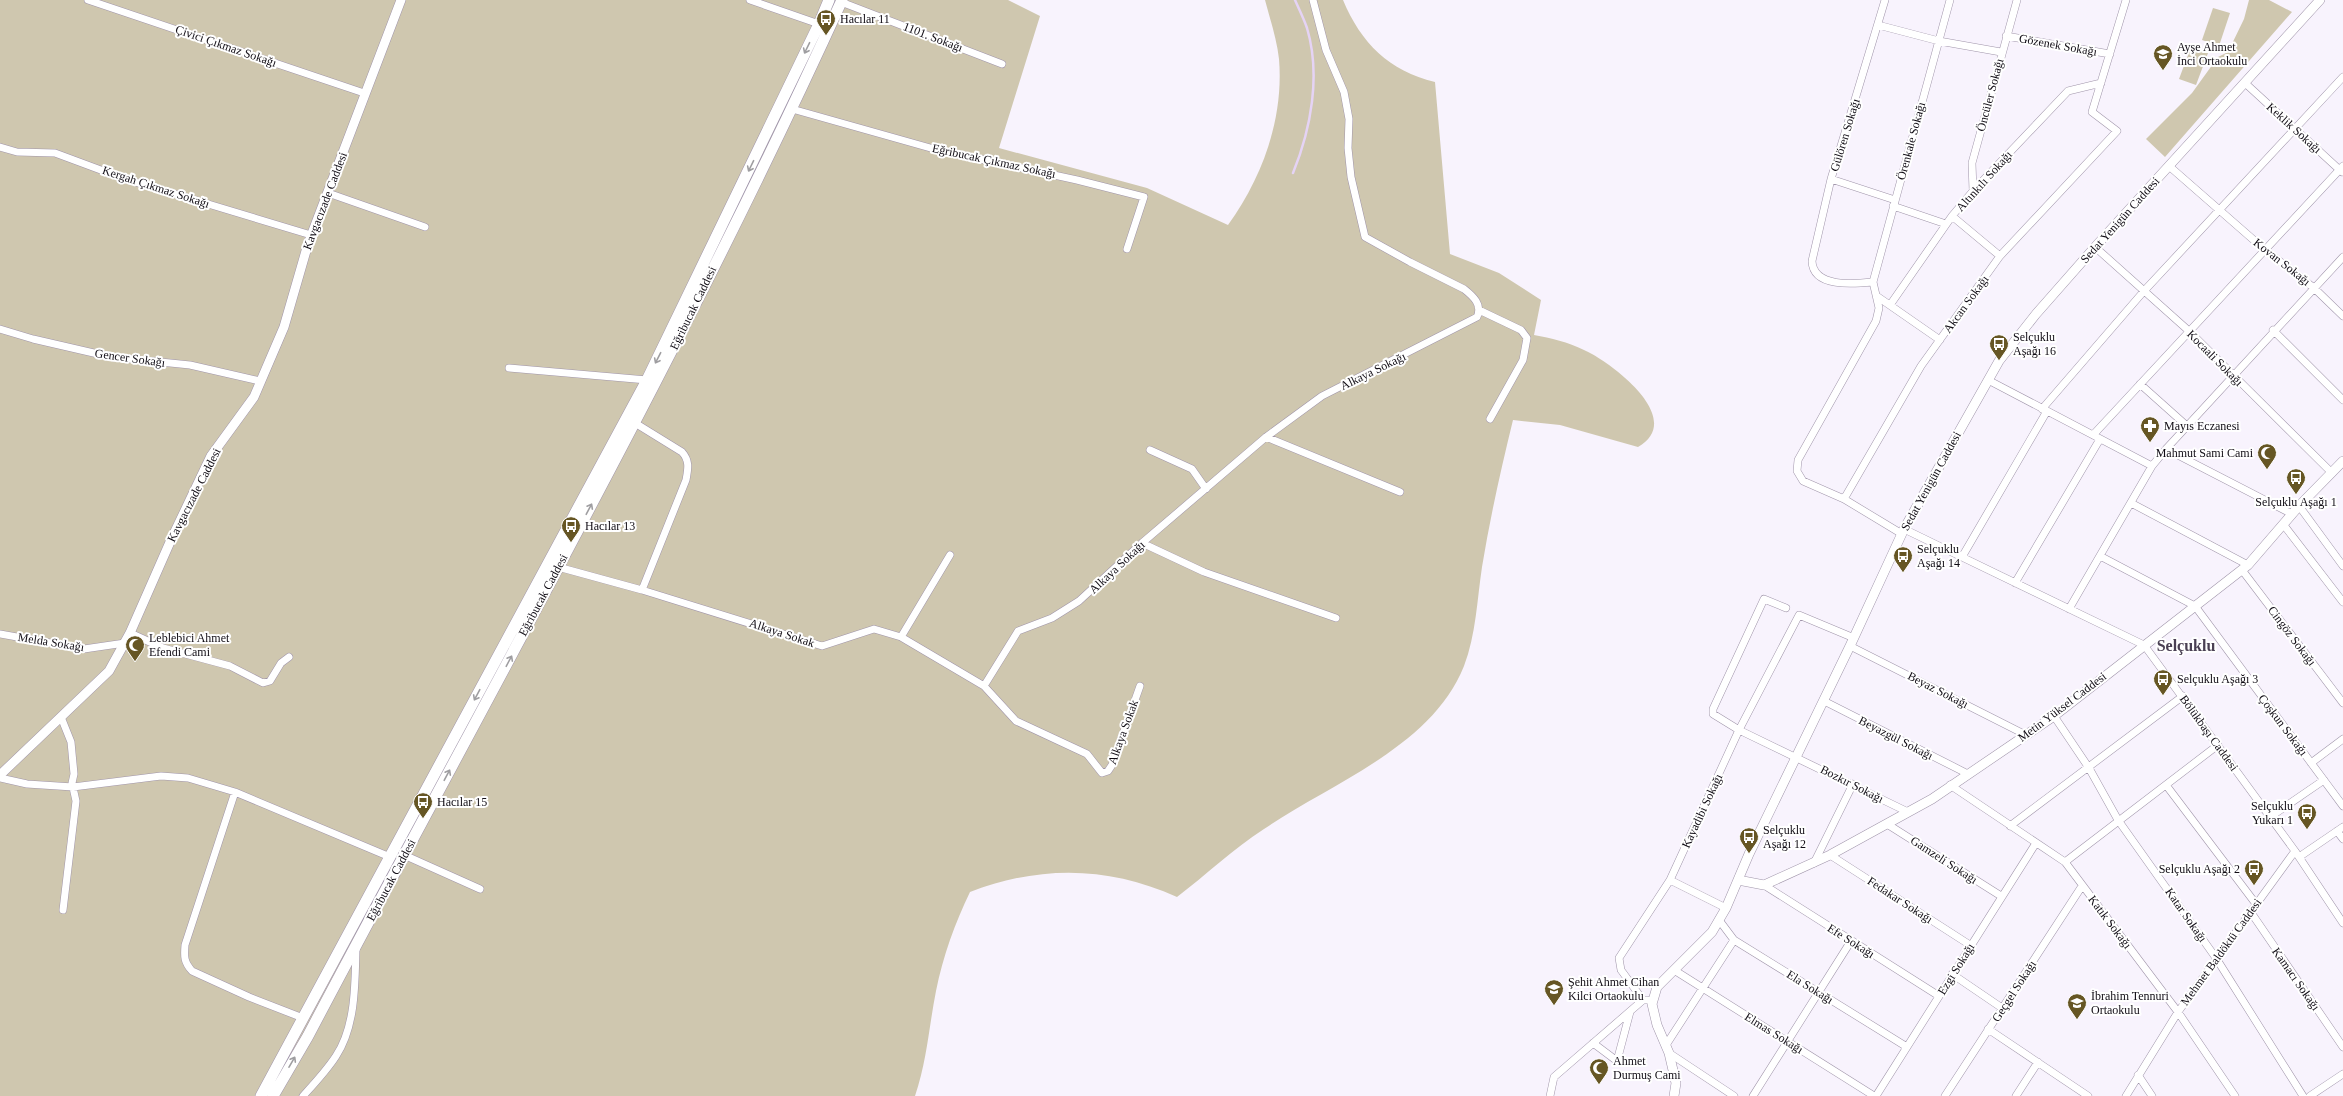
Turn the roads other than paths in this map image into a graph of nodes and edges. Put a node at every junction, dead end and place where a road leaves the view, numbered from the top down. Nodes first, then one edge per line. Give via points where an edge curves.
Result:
1 (88, 0) edge
2 (401, 0) edge
3 (750, 0) edge
4 (828, 0) edge
5 (1313, 0) edge
6 (1885, 0) edge
7 (1950, 0) edge
8 (2017, 0) edge
9 (2126, 0) edge
10 (2320, 0) edge
11 (842, 1) edge
12 (819, 24) junction
13 (1878, 25) junction
14 (2006, 36) junction
15 (1939, 41) junction
16 (2001, 52) junction
17 (2110, 54) junction
18 (1002, 64) dead end
19 (2343, 77) edge
20 (2101, 83) junction
21 (2245, 83) junction
22 (364, 93) junction
23 (792, 109) junction
24 (2295, 129) junction
25 (0, 147) edge
26 (2169, 166) junction
27 (2342, 169) edge
28 (1831, 179) junction
29 (1972, 191) junction
30 (328, 193) junction
31 (1894, 203) junction
32 (2219, 210) junction
33 (1952, 216) junction
34 (1946, 224) junction
35 (425, 227) dead end
36 (311, 236) junction
37 (2095, 247) junction
38 (1127, 249) dead end
39 (2264, 249) junction
40 (2000, 256) junction
41 (2343, 257) edge
42 (1873, 282) junction
43 (2314, 288) junction
44 (2144, 291) junction
45 (1878, 297) junction
46 (1890, 305) junction
47 (1479, 310) junction
48 (2343, 316) edge
49 (0, 329) edge
50 (2273, 330) junction
51 (2189, 331) junction
52 (1940, 340) junction
53 (509, 368) dead end
54 (2233, 375) junction
55 (647, 380) junction
56 (1988, 380) junction
57 (260, 381) junction
58 (2140, 384) junction
59 (2343, 400) edge
60 (2045, 410) junction
61 (1490, 420) dead end
62 (636, 423) junction
63 (2187, 426) junction
64 (1266, 437) junction
65 (2096, 437) junction
66 (2166, 449) junction
67 (1150, 450) dead end
68 (2343, 461) edge
69 (2152, 466) junction
70 (2332, 473) junction
71 (1206, 489) junction
72 (1400, 492) dead end
73 (1844, 499) junction
74 (2131, 503) junction
75 (2299, 506) junction
76 (2292, 514) junction
77 (2283, 524) junction
78 (1903, 532) junction
79 (1142, 543) junction
80 (950, 554) dead end
81 (2100, 556) junction
82 (1962, 557) junction
83 (2343, 566) edge
84 (558, 567) junction
85 (2245, 567) junction
86 (2015, 583) junction
87 (642, 590) junction
88 (2343, 602) edge
89 (2195, 606) junction
90 (1786, 608) dead end
91 (2069, 609) junction
92 (1799, 616) joint
93 (1336, 618) dead end
94 (130, 633) junction
95 (0, 634) edge
96 (901, 637) junction
97 (1852, 642) junction
98 (125, 643) junction
99 (2144, 645) junction
100 (289, 657) dead end
101 (984, 686) junction
102 (1140, 686) dead end
103 (2183, 696) junction
104 (1824, 701) junction
105 (2343, 703) edge
106 (2054, 716) junction
107 (61, 717) junction
108 (1739, 730) junction
109 (2026, 735) junction
110 (2343, 739) edge
111 (2218, 745) junction
112 (1796, 756) junction
113 (2311, 762) junction
114 (2089, 768) junction
115 (1968, 774) junction
116 (0, 775) edge
117 (0, 778) edge
118 (2324, 780) junction
119 (1853, 784) junction
120 (1950, 785) junction
121 (2166, 785) junction
122 (73, 787) junction
123 (235, 792) junction
124 (2343, 806) edge
125 (1908, 812) junction
126 (2270, 817) junction
127 (2118, 820) junction
128 (1887, 824) junction
129 (2010, 826) junction
130 (2340, 829) edge
131 (2343, 839) edge
132 (2036, 843) junction
133 (2297, 854) junction
134 (404, 855) junction
135 (1830, 855) junction
136 (390, 857) junction
137 (2065, 862) junction
138 (1814, 863) junction
139 (1670, 880) junction
140 (1738, 880) junction
141 (1764, 885) junction
142 (2082, 886) junction
143 (480, 889) dead end
144 (2001, 896) junction
145 (2256, 904) junction
146 (1726, 908) junction
147 (63, 910) dead end
148 (2250, 911) junction
149 (1719, 920) junction
150 (2343, 923) edge
151 (1734, 940) junction
152 (1852, 941) junction
153 (356, 944) junction
154 (1970, 945) junction
155 (2216, 958) junction
156 (1674, 970) junction
157 (1952, 974) junction
158 (1703, 988) junction
159 (1819, 992) junction
160 (1939, 996) junction
161 (1648, 1000) junction
162 (2002, 1008) junction
163 (1630, 1011) junction
164 (2178, 1012) junction
165 (303, 1018) junction
166 (1988, 1029) junction
167 (1788, 1042) junction
168 (1594, 1043) junction
169 (1907, 1047) junction
170 (2343, 1047) edge
171 (1667, 1049) junction
172 (2038, 1062) junction
173 (2343, 1074) edge
174 (2138, 1075) junction
175 (261, 1096) edge
176 (273, 1096) edge
177 (303, 1096) edge
178 (1550, 1096) edge
179 (1674, 1096) edge
180 (1734, 1096) edge
181 (1753, 1096) edge
182 (1875, 1096) edge
183 (1945, 1096) edge
184 (2016, 1096) edge
185 (2087, 1096) edge
186 (2126, 1096) edge
187 (2152, 1096) edge
188 (2235, 1096) edge
189 (2303, 1096) edge
190 (2310, 1096) edge

1 - 22 street, Çivici Çıkmaz Sokağı
2 - 22 street, Kavgacızade Caddesi
3 - 12 street
4 - 12 main road, Eğribucak Caddesi
5 - 47 street via 1326,50 1344,92 1349,119 1351,177 1366,237 1464,289 1472,295
6 - 13 street, Gülören Sokağı
7 - 15 street, Örenkale Sokağı
8 - 14 street, Öncüler Sokağı
9 - 17 street
10 - 21 street, Sedat Yenigün Caddesi
11 - 18 street, 1101. Sokağı
11 - 23 main road, Eğribucak Caddesi
12 -> 55 main road, Eğribucak Caddesi
13 - 15 street
13 - 28 street, Gülören Sokağı
14 - 16 street, Öncüler Sokağı
14 - 17 street, Gözenek Sokağı
15 - 16 street
15 - 31 street, Örenkale Sokağı
16 - 29 street, Öncüler Sokağı via 1972,163
17 - 20 street
19 - 24 street
20 - 29 street, Altınkılı Sokağı via 2068,91
20 - 40 street, Akcan Sokağı via 2092,112 2117,131
21 - 24 street, Keklik Sokağı
21 - 26 street, Sedat Yenigün Caddesi
22 - 30 street, Kavgacızade Caddesi
23 - 38 street, Eğribucak Çıkmaz Sokağı via 934,148 1144,197
23 - 62 main road, Eğribucak Caddesi
24 - 27 street, Keklik Sokağı
24 - 32 street
25 - 36 street, Kergah Çıkmaz Sokağı via 17,152 55,152 125,179
26 - 32 street, Kovan Sokağı
26 - 37 street, Sedat Yenigün Caddesi
27 - 39 street
28 - 31 street
28 - 42 street, Gülören Sokağı via 1812,262 1814,271 1831,281 1852,284
29 - 33 street, Altınkılı Sokağı
30 - 35 street
30 - 36 street, Kavgacızade Caddesi
31 - 34 street
31 - 42 street, Örenkale Sokağı
32 - 39 street, Kovan Sokağı
32 - 44 street
33 - 34 street, Altınkılı Sokağı
33 - 40 street
34 - 46 street, Altınkılı Sokağı
36 - 57 street, Kavgacızade Caddesi via 284,327
37 - 44 street, Kocaali Sokağı
37 - 56 street, Sedat Yenigün Caddesi via 2036,314
39 - 43 street, Kovan Sokağı
39 - 51 street
40 - 52 street, Akcan Sokağı
41 - 43 street
42 - 45 street
43 - 48 street, Kovan Sokağı
43 - 50 street
44 - 51 street, Kocaali Sokağı
44 - 60 street
45 - 46 street
45 - 73 street, Bölükbaşı Caddesi via 1876,321 1796,466 1803,481
46 - 52 street
47 - 61 street via 1521,330 1527,338 1523,360
47 - 64 street, Alkaya Sokağı via 1477,317 1471,322 1322,396
49 - 57 street, Gencer Sokağı via 111,357 190,366
50 - 54 street
50 - 59 street
51 - 54 street, Kocaali Sokağı
51 - 58 street
52 - 73 street, Akcan Sokağı via 1921,366
53 - 55 street
54 - 63 street
54 - 70 street, Kocaali Sokağı
55 -> 136 main road, Eğribucak Caddesi
56 - 60 street
56 - 78 street, Sedat Yenigün Caddesi
57 - 94 street, Kavgacızade Caddesi via 254,397 211,456
58 - 63 street
58 - 65 street
60 - 65 street
60 - 82 street
84 -> 62 main road, Eğribucak Caddesi
62 - 87 street via 682,452 687,458 688,467 686,480
63 - 66 street
64 - 71 street, Alkaya Sokağı
64 - 72 street
65 - 69 street
65 - 86 street
66 - 69 street
66 - 76 street
67 - 71 street via 1192,469
68 - 70 street, Metin Yüksel Caddesi
69 - 74 street
70 - 75 street, Metin Yüksel Caddesi
71 - 79 street, Alkaya Sokağı
73 - 78 street, Bölükbaşı Caddesi
74 - 81 street
74 - 85 street
75 - 76 street, Metin Yüksel Caddesi
75 - 83 street
76 - 77 street, Metin Yüksel Caddesi
77 - 85 street, Metin Yüksel Caddesi
77 - 88 street
78 - 82 street, Bölükbaşı Caddesi
78 - 97 street, Sedat Yenigün Caddesi
79 - 93 street via 1204,572
79 - 101 street, Alkaya Sokağı via 1079,601 1052,618 1018,631
80 - 96 street
81 - 89 street
81 - 91 street
82 - 86 street, Bölükbaşı Caddesi
84 - 87 street, Alkaya Sokak
134 -> 84 main road, Eğribucak Caddesi
85 - 89 street, Metin Yüksel Caddesi
85 - 105 street, Cingöz Sokağı
86 - 91 street, Bölükbaşı Caddesi
87 - 96 street, Alkaya Sokak via 822,646 874,629
89 - 99 street, Metin Yüksel Caddesi
89 - 113 street, Çoşkun Sokağı
90 - 108 street, Bozkır Sokağı via 1764,599 1712,709 1714,716
91 - 99 street, Bölükbaşı Caddesi
92 - 97 street, Beyaz Sokağı
92 - 108 street, Kayadibi Sokağı
94 - 98 street, Kavgacızade Caddesi
94 - 100 street via 163,648 230,666 263,683 270,681 281,663
95 - 98 street, Melda Sokağı via 84,649
96 - 101 street, Alkaya Sokak
97 - 104 street, Sedat Yenigün Caddesi
97 - 109 street, Beyaz Sokağı
98 - 107 street, Kavgacızade Caddesi via 109,671
99 - 103 street, Bölükbaşı Caddesi
99 - 106 street, Metin Yüksel Caddesi
101 - 102 street, Alkaya Sokak via 1016,721 1087,754 1103,773 1112,766
103 - 111 street, Bölükbaşı Caddesi
103 - 114 street
104 - 112 street, Sedat Yenigün Caddesi
104 - 115 street, Beyazgül Sokağı
106 - 109 street, Metin Yüksel Caddesi
106 - 114 street, Katar Sokağı
107 - 116 street, Kavgacızade Caddesi
107 - 122 street via 71,742
108 - 112 street, Bozkır Sokağı
108 - 139 street, Kayadibi Sokağı
109 - 115 street, Metin Yüksel Caddesi
110 - 113 street
111 - 121 street
111 - 126 street, Bölükbaşı Caddesi
112 - 119 street, Bozkır Sokağı
112 - 140 street, Sedat Yenigün Caddesi
113 - 118 street, Çoşkun Sokağı
114 - 127 street, Katar Sokağı
114 - 129 street
115 - 120 street, Metin Yüksel Caddesi
117 - 122 street via 27,784
118 - 124 street, Çoşkun Sokağı
118 - 126 street
119 - 125 street, Bozkır Sokağı
119 - 138 street
120 - 125 street, Metin Yüksel Caddesi via 1932,799
120 - 129 street, Katık Sokağı
121 - 127 street
121 - 145 street
122 - 123 street via 161,776 188,778
122 - 147 street via 76,801
123 - 136 street
123 - 165 street via 185,945 186,964 192,971
125 - 128 street, Metin Yüksel Caddesi
126 - 133 street, Bölükbaşı Caddesi
127 - 137 street
127 - 155 street, Katar Sokağı
128 - 135 street, Metin Yüksel Caddesi
128 - 144 street, Gamzeli Sokağı
129 - 132 street, Katık Sokağı
130 - 131 street
130 - 133 street, Mehmet Baldöktü Caddesi
132 - 137 street, Katık Sokağı
132 - 144 street, Ezgi Sokağı
133 - 145 street, Mehmet Baldöktü Caddesi
133 - 150 street, Bölükbaşı Caddesi
134 - 143 street
134 - 153 main road, Eğribucak Caddesi
135 - 138 street, Metin Yüksel Caddesi
135 - 154 street, Fedakar Sokağı
136 - 165 main road, Eğribucak Caddesi
137 - 142 street, Katık Sokağı
138 - 141 street, Metin Yüksel Caddesi
139 - 146 street
139 - 161 street, Kayadibi Sokağı via 1619,958 1621,970
140 - 141 street
140 - 146 street, Sedat Yenigün Caddesi
141 - 152 street, Efe Sokağı
142 - 162 street, Geçgel Sokağı
142 - 164 street, Katık Sokağı
144 - 154 street, Ezgi Sokağı
145 - 148 street, Mehmet Baldöktü Caddesi
146 - 149 street, Sedat Yenigün Caddesi
148 - 155 street, Mehmet Baldöktü Caddesi
148 - 170 street, Kamacı Sokağı
149 - 151 street, Ela Sokağı
149 - 156 street, Sedat Yenigün Caddesi via 1712,932
151 - 158 street
151 - 159 street, Ela Sokağı
152 - 159 street
152 - 160 street, Efe Sokağı
176 -> 153 main road, Eğribucak Caddesi
153 - 177 street via 355,986 348,1028 337,1055
154 - 157 street, Ezgi Sokağı
155 - 164 street, Mehmet Baldöktü Caddesi
155 - 189 street, Katar Sokağı
156 - 158 street, Elmas Sokağı
156 - 161 street, Sedat Yenigün Caddesi
157 - 160 street, Ezgi Sokağı
157 - 162 street
158 - 167 street, Elmas Sokağı
158 - 171 street
159 - 167 street
159 - 169 street, Ela Sokağı
160 - 169 street, Ezgi Sokağı
161 - 163 street
161 - 171 street
162 - 166 street, Geçgel Sokağı
163 - 168 street
163 - 168 street via 1617,1061
164 - 174 street, Mehmet Baldöktü Caddesi
164 - 188 street, Katık Sokağı
165 - 175 main road, Eğribucak Caddesi
166 - 172 street
166 - 183 street, Geçgel Sokağı
167 - 181 street
167 - 182 street, Elmas Sokağı
168 - 178 street via 1554,1077
169 - 182 street, Ezgi Sokağı
171 - 179 street via 1676,1083
171 - 180 street
172 - 184 street
172 - 185 street
173 - 190 street
174 - 186 street, Mehmet Baldöktü Caddesi
174 - 187 street

